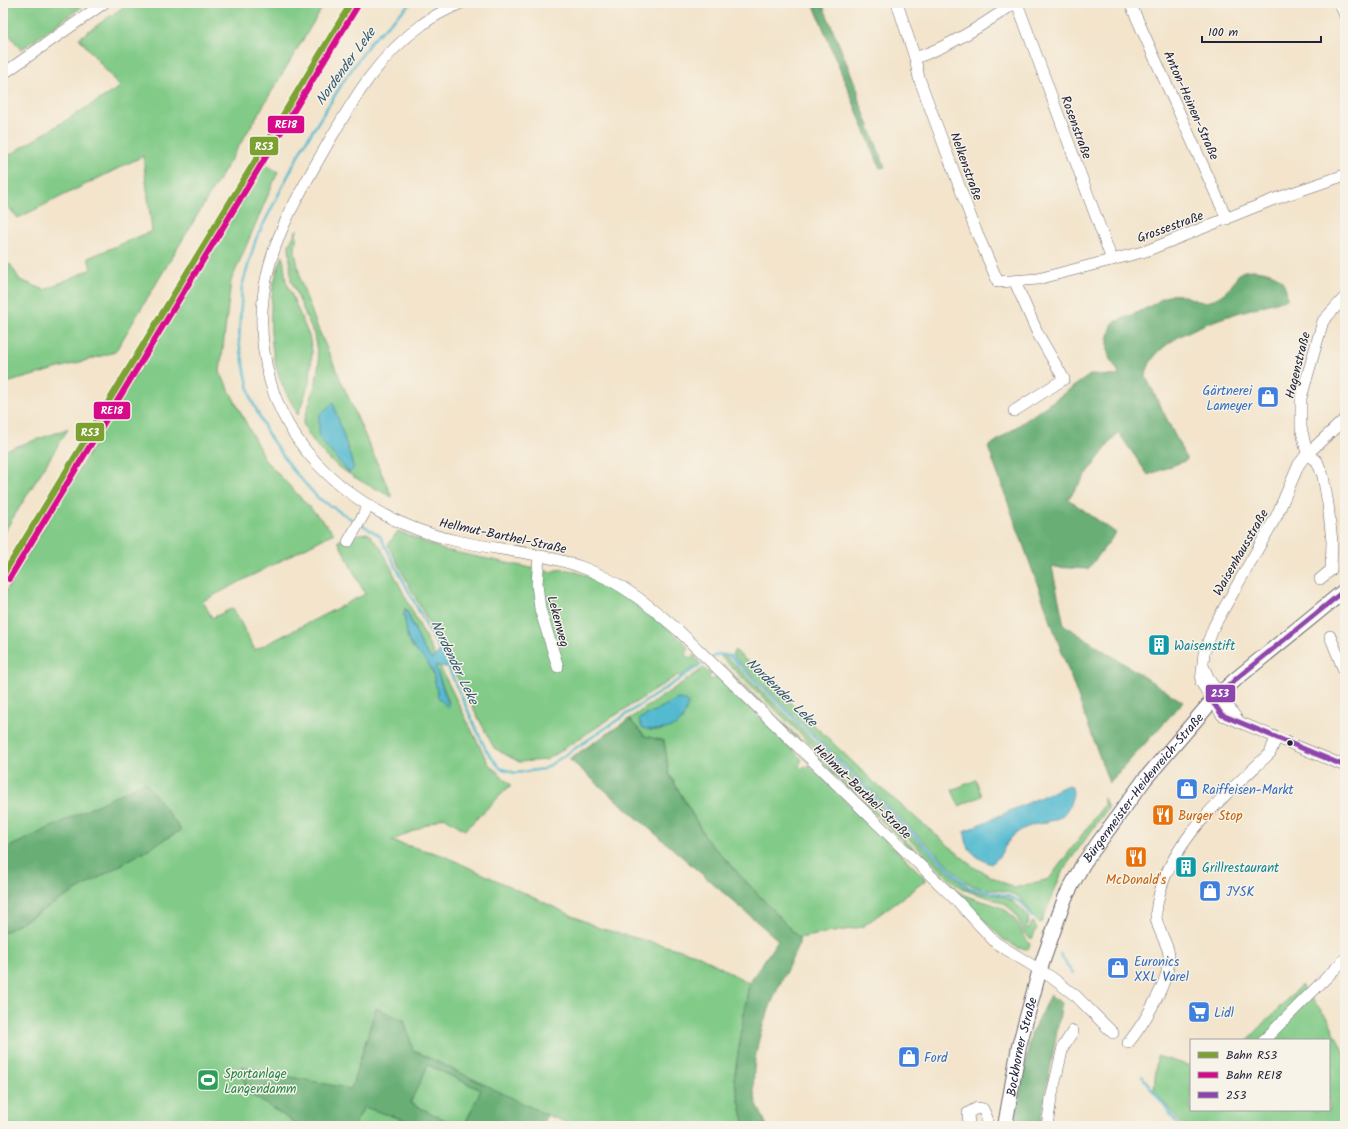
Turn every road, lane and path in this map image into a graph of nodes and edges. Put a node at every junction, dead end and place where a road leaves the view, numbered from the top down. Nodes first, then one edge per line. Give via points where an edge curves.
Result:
1 (104, 3) edge
2 (897, 3) edge
3 (1130, 3) edge
4 (1340, 3) edge
5 (455, 4) edge
6 (1010, 4) edge
7 (1345, 16) edge
8 (915, 58) junction
9 (3, 74) edge
10 (1345, 175) edge
11 (1228, 219) junction
12 (1112, 260) junction
13 (998, 282) joint
14 (1015, 282) junction
15 (1345, 297) edge
16 (1014, 411) dead end
17 (1345, 420) edge
18 (1307, 454) junction
19 (369, 505) junction
20 (348, 542) dead end
21 (539, 556) junction
22 (1320, 580) dead end
23 (1345, 590) edge
24 (1330, 636) dead end
25 (558, 667) dead end
26 (1345, 673) edge
27 (1216, 697) junction
28 (1276, 738) junction
29 (1345, 766) edge
30 (1345, 959) edge
31 (1040, 969) junction
32 (1073, 1031) dead end
33 (1113, 1033) dead end
34 (1265, 1039) edge
35 (1128, 1043) dead end
36 (969, 1126) edge
37 (986, 1126) edge
38 (1005, 1126) edge
39 (1048, 1126) edge

1 - 9 street
2 - 8 street, Nelkenstraße
3 - 11 street, Anton-Heinen-Straße
4 - 7 street
5 - 19 street, Hellmut-Barthel-Straße via 424,23 386,55 358,90 280,232 269,263 264,288 261,312 265,362 280,411 298,441 326,474 347,492
6 - 8 street via 952,43
6 - 12 street, Rosenstraße
8 - 13 street, Nelkenstraße via 919,78 976,231
10 - 11 street, Grossestraße via 1272,200
11 - 12 street, Grossestraße via 1163,245
12 - 14 street, Grossestraße via 1038,279
13 - 14 street, Grossestraße
14 - 16 street via 1038,334 1064,379
15 - 18 street, Hagenstraße via 1323,321 1301,398 1301,427
17 - 18 street, Waisenhausstraße
18 - 22 street, Hagenstraße via 1316,461 1323,476 1332,542 1331,570
18 - 27 street, Waisenhausstraße via 1299,464 1277,515 1214,626 1204,653 1201,682
19 - 20 street
19 - 21 street, Hellmut-Barthel-Straße via 434,535
21 - 25 street, Lekenweg via 537,584 540,609
21 - 31 street, Hellmut-Barthel-Straße via 582,567 603,576 660,614 959,903 996,943
23 - 27 main road, Bürgermeister-Heidenreich-Straße
24 - 26 street
27 - 28 street, Waisenhausstraße via 1222,715
27 - 31 main road, Bürgermeister-Heidenreich-Straße via 1144,779 1083,864 1065,898
28 - 29 street, Waisenhausstraße
28 - 35 street via 1270,752 1193,830 1165,878 1156,913 1169,952 1169,965 1153,1003
30 - 34 street
31 - 33 street, Hellmut-Barthel-Straße via 1076,996
31 - 38 main road, Bockhorner Straße via 1021,1040
32 - 39 street via 1063,1047 1050,1099
36 - 37 street via 968,1114 977,1108 983,1110 987,1118

